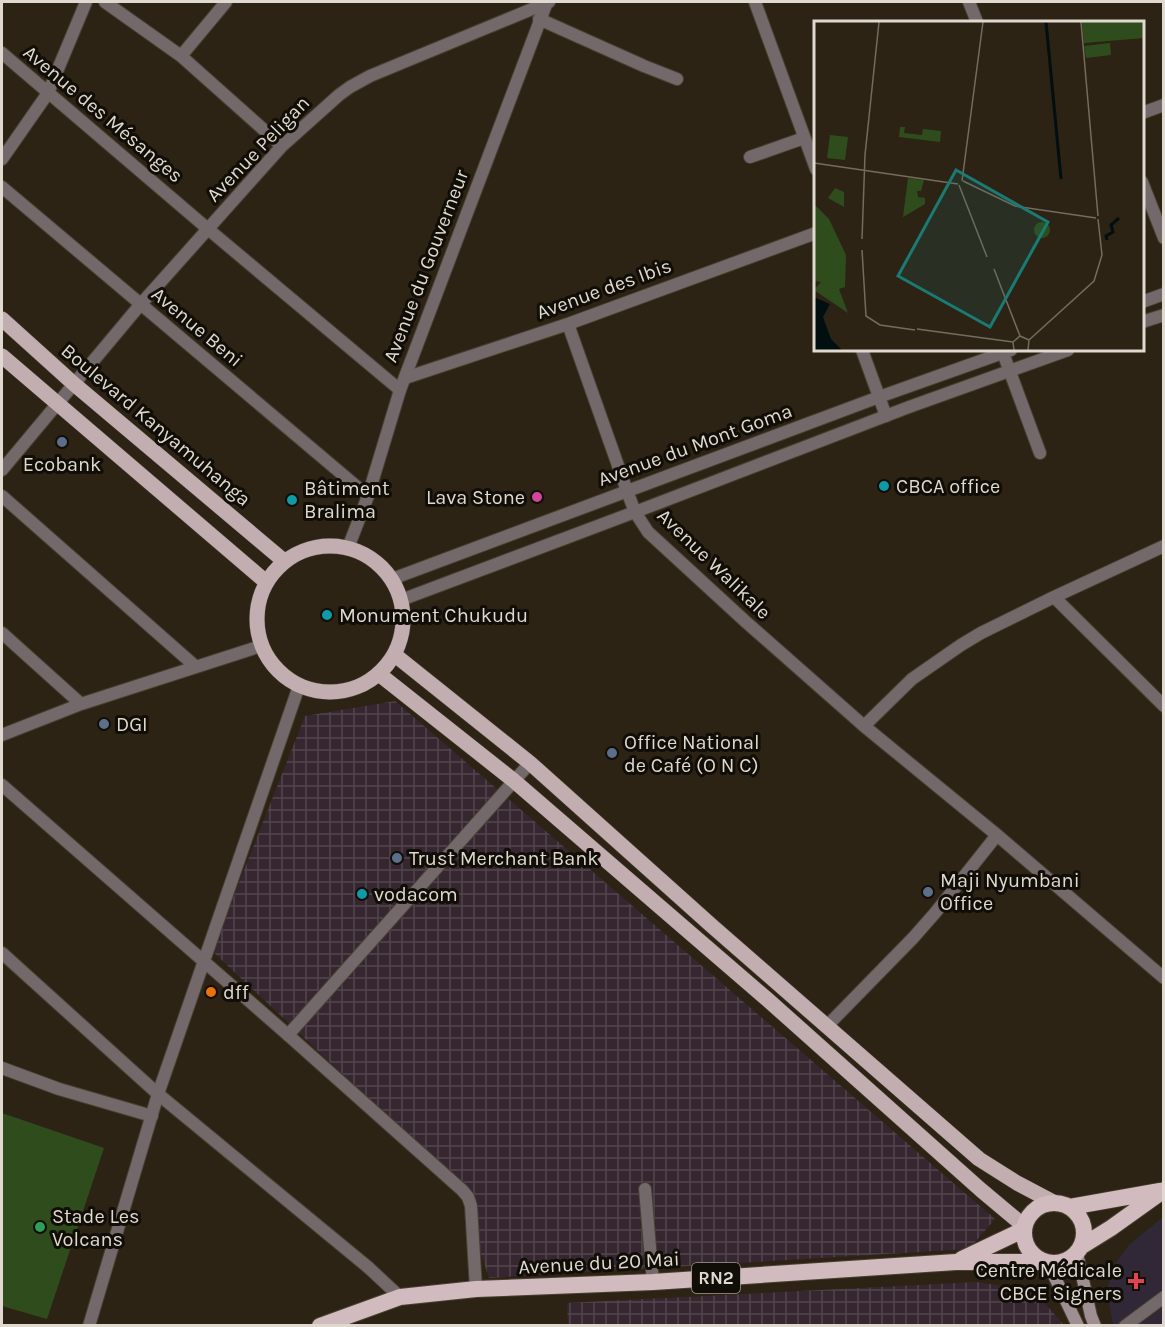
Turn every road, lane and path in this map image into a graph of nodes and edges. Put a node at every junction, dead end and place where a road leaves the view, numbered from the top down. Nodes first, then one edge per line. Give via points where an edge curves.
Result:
1 (86, 2) edge
2 (105, 2) edge
3 (226, 2) edge
4 (547, 2) edge
5 (754, 2) edge
6 (969, 2) edge
7 (539, 19) junction
8 (977, 21) edge
9 (2, 53) edge
10 (181, 56) junction
11 (677, 79) dead end
12 (48, 93) junction
13 (1164, 105) edge
14 (1144, 113) edge
15 (804, 138) junction
16 (282, 146) junction
17 (750, 157) dead end
18 (2, 159) edge
19 (814, 164) edge
20 (1144, 185) edge
21 (2, 187) edge
22 (208, 229) junction
23 (814, 233) edge
24 (1164, 238) edge
25 (1164, 294) edge
26 (1144, 302) edge
27 (140, 305) junction
28 (1164, 315) edge
29 (2, 319) edge
30 (1144, 322) edge
31 (568, 324) junction
32 (862, 351) edge
33 (1007, 351) edge
34 (1065, 351) edge
35 (2, 356) edge
36 (1009, 371) junction
37 (74, 384) junction
38 (402, 384) junction
39 (879, 397) junction
40 (58, 404) junction
41 (886, 416) junction
42 (1040, 453) dead end
43 (2, 470) edge
44 (627, 491) junction
45 (2, 496) edge
46 (368, 496) junction
47 (635, 512) junction
48 (1164, 546) edge
49 (348, 548) junction
50 (284, 561) junction
51 (392, 579) junction
52 (266, 582) junction
53 (1054, 597) junction
54 (401, 600) junction
55 (2, 633) edge
56 (261, 646) junction
57 (395, 655) junction
58 (195, 666) junction
59 (379, 674) junction
60 (299, 686) junction
61 (81, 705) junction
62 (1164, 706) edge
63 (864, 726) junction
64 (2, 735) edge
65 (530, 763) junction
66 (513, 780) junction
67 (2, 784) edge
68 (997, 835) junction
69 (2, 953) edge
70 (204, 962) junction
71 (1164, 978) edge
72 (826, 1027) junction
73 (288, 1035) junction
74 (2, 1068) edge
75 (159, 1094) junction
76 (152, 1116) junction
77 (645, 1189) dead end
78 (1164, 1190) edge
79 (1053, 1203) junction
80 (1070, 1207) junction
81 (1024, 1228) junction
82 (1079, 1249) junction
83 (956, 1262) junction
84 (1045, 1262) junction
85 (653, 1282) junction
86 (476, 1289) junction
87 (400, 1297) junction
88 (1164, 1297) edge
89 (89, 1326) edge
90 (320, 1326) edge
91 (1078, 1326) edge
92 (1095, 1326) edge
93 (1125, 1326) edge

1 - 12 street
2 - 10 street
3 - 10 street
4 - 7 street, Avenue du Gouverneur
4 - 16 street, Avenue Peligan via 359,82
5 - 15 street
6 - 8 street
7 - 11 street
7 - 38 street, Avenue du Gouverneur
9 - 12 street, Avenue des Mésanges
10 - 16 street
12 - 18 street
12 - 22 street, Avenue des Mésanges
13 - 14 street
15 - 17 street
15 - 19 street
16 - 22 street, Avenue Peligan
20 - 24 street
21 - 27 street, Avenue Beni
22 - 27 street, Avenue Peligan
22 - 38 street, Avenue des Mésanges
23 - 31 street, Avenue des Ibis
25 - 26 street
27 - 37 street, Avenue Peligan
27 - 46 street, Avenue Beni
28 - 30 street
29 - 37 main road, Boulevard Kanyamuhanga
31 - 38 street, Avenue des Ibis
31 - 44 street, Avenue Walikale
32 - 39 street
33 - 36 street
33 - 39 street, Avenue du Mont Goma
34 - 36 street
35 - 40 main road
36 - 41 street
36 - 42 street
37 - 40 street, Avenue Peligan
37 - 50 main road, Boulevard Kanyamuhanga
38 - 46 street, Avenue du Gouverneur
39 - 41 street
39 - 44 street, Avenue du Mont Goma
40 - 43 street, Avenue Peligan
40 - 52 main road
41 - 47 street
44 - 47 street, Avenue Walikale
44 - 51 street, Avenue du Mont Goma
45 - 58 street
46 - 49 street, Avenue du Gouverneur
47 - 54 street
47 - 63 street, Avenue Walikale via 656,540
48 - 53 street
49 - 50 main road via 304,550
49 - 51 main road via 365,554
50 - 52 main road
51 - 54 main road
52 - 56 main road via 258,602 256,624
53 - 62 street
53 - 63 street via 981,633 937,661 912,679
54 - 57 main road via 404,619
55 - 61 street
56 - 58 street
56 - 60 main road via 283,676
57 - 59 main road
57 - 65 main road
58 - 61 street
59 - 60 main road via 361,686 341,692
59 - 66 main road
60 - 70 street
61 - 64 street
63 - 68 street, Avenue Walikale
65 - 66 street
65 - 72 main road
66 - 73 street
66 - 81 main road
67 - 70 street
68 - 71 street, Avenue Walikale
68 - 72 street via 913,938
69 - 75 street
70 - 73 street
70 - 75 street
72 - 79 main road via 979,1159
73 - 86 street via 468,1197
74 - 76 street
75 - 76 street
75 - 87 street
76 - 89 street
77 - 85 street
78 - 80 highway, RN2
78 - 82 highway, RN2
79 - 80 highway, RN2
79 - 81 highway, RN2 via 1034,1209
80 - 82 highway via 1084,1228
81 - 83 highway, RN2
81 - 84 highway via 1026,1246 1035,1258
82 - 84 highway, RN2 via 1064,1262
82 - 92 main road
83 - 84 highway, RN2
83 - 85 highway, Avenue du 20 Mai / RN2
84 - 91 main road
85 - 86 highway, Avenue du 20 Mai / RN2
86 - 87 highway, Avenue du 20 Mai / RN2
87 - 90 highway, Avenue du 20 Mai / RN2
88 - 93 street

